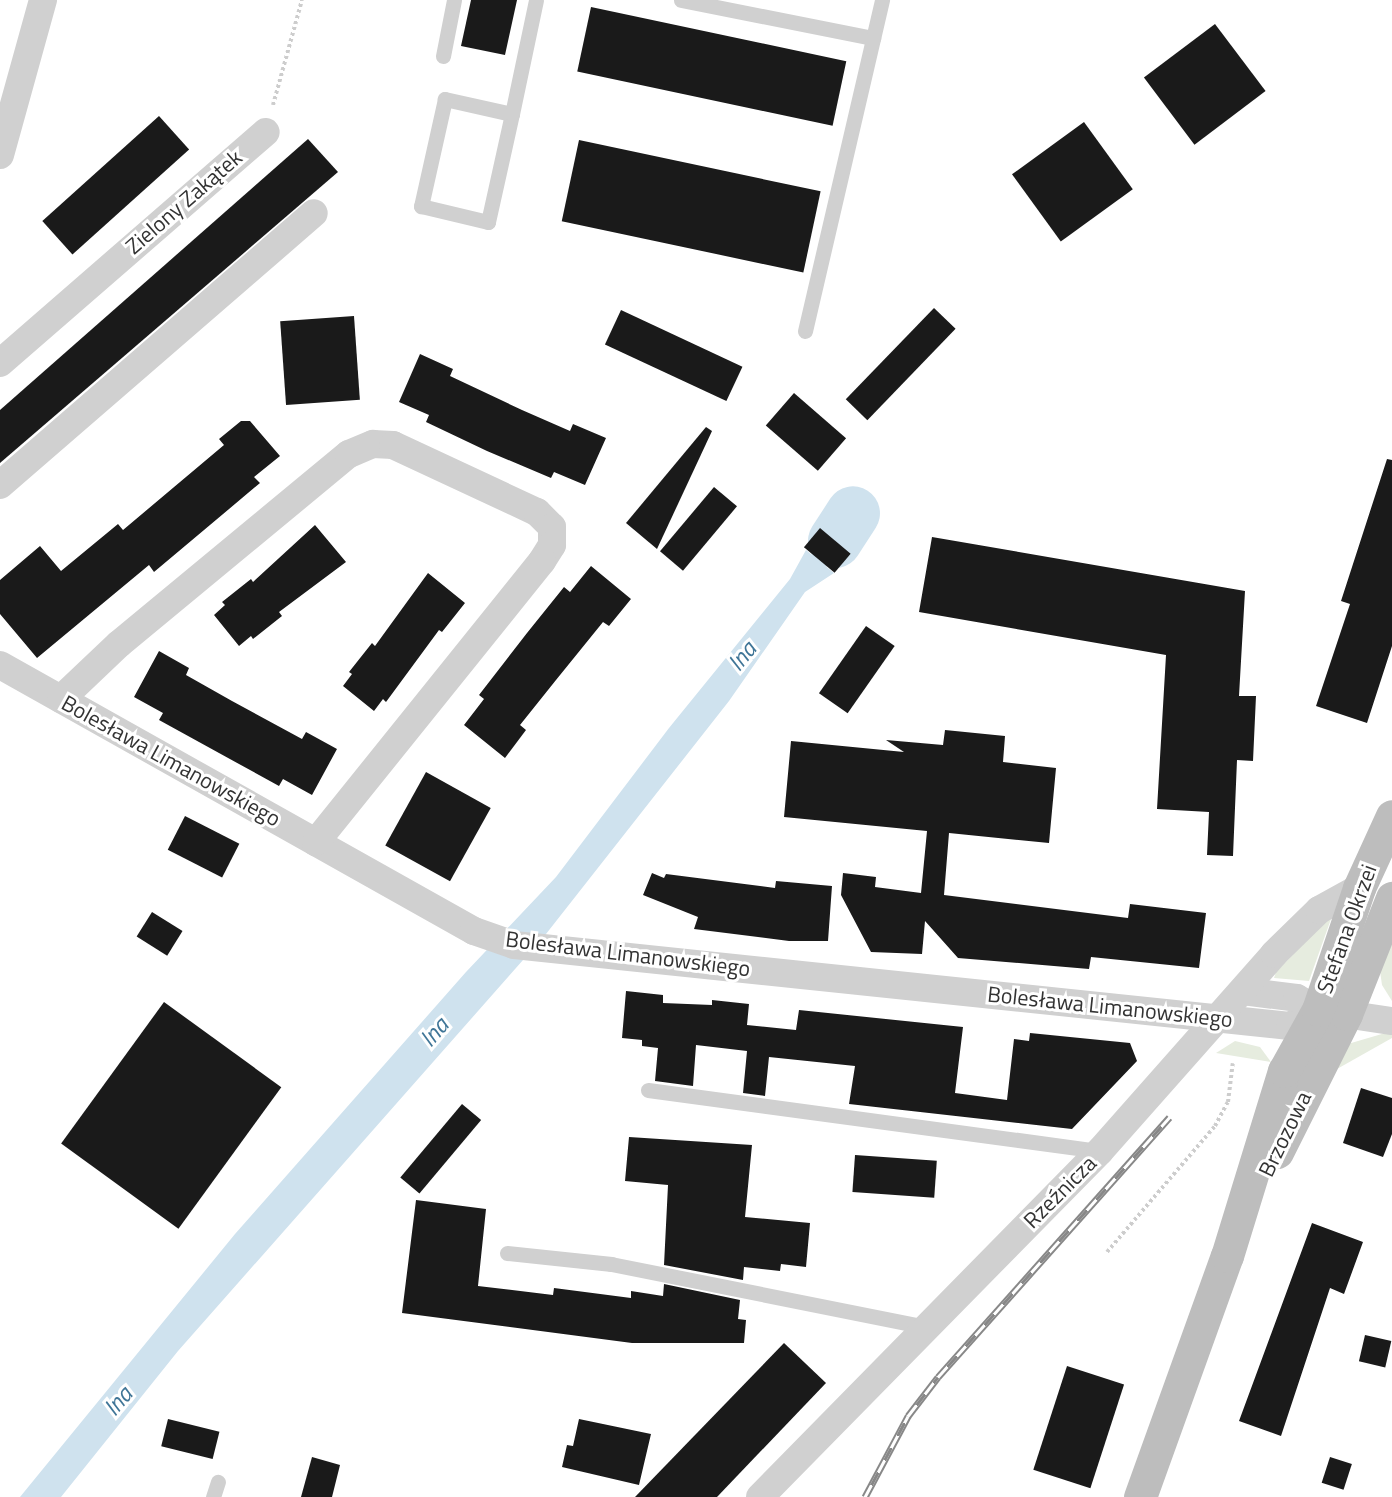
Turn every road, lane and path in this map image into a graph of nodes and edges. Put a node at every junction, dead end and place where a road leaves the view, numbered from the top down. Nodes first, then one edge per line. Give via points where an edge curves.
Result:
1 (43, 0) edge
2 (302, 0) edge
3 (454, 0) edge
4 (536, 0) edge
5 (681, 0) edge
6 (882, 0) edge
7 (873, 38) junction
8 (442, 56) dead end
9 (512, 114) junction
10 (266, 132) joint
11 (0, 155) edge
12 (314, 213) dead end
13 (805, 331) dead end
14 (0, 363) edge
15 (0, 484) edge
16 (0, 665) edge
17 (61, 699) junction
18 (1392, 816) edge
19 (316, 842) junction
20 (1359, 888) junction
21 (1392, 898) edge
22 (1243, 991) junction
23 (1332, 1012) junction
24 (1219, 1019) junction
25 (1392, 1021) edge
26 (1233, 1063) dead end
27 (648, 1090) dead end
28 (1100, 1151) junction
29 (507, 1252) dead end
30 (1107, 1252) dead end
31 (927, 1328) junction
32 (218, 1482) dead end
33 (213, 1497) edge
34 (760, 1497) edge
35 (1140, 1497) edge

1 - 11 street
2 - 10 path
3 - 8 lane
4 - 9 lane
5 - 7 lane
6 - 7 lane
7 - 13 lane
9 - 9 lane via 445,99 421,206 488,222
10 - 14 street, Zielony Zakątek
12 - 15 street
16 - 17 street, Bolesława Limanowskiego
17 - 19 street, Bolesława Limanowskiego
17 - 19 street via 119,644 349,454 373,444 393,445 537,512 552,527 552,544 542,561
18 - 20 street, Stefana Okrzei
19 - 24 street, Bolesława Limanowskiego via 474,931 514,945
20 - 22 street, Rzeźnicza via 1318,910
20 - 23 street, Stefana Okrzei
21 - 23 street, Stefana Okrzei
22 - 23 street, Bolesława Limanowskiego via 1297,998
22 - 24 street, Rzeźnicza
23 - 24 street, Bolesława Limanowskiego via 1290,1026
23 - 25 street, Bolesława Limanowskiego
23 - 35 street, Brzozowa via 1284,1071 1227,1256
24 - 28 street, Rzeźnicza
26 - 30 path via 1228,1102 1215,1126
27 - 28 lane
28 - 31 street, Rzeźnicza
29 - 31 lane via 611,1264
31 - 34 street, Rzeźnicza
32 - 33 lane

